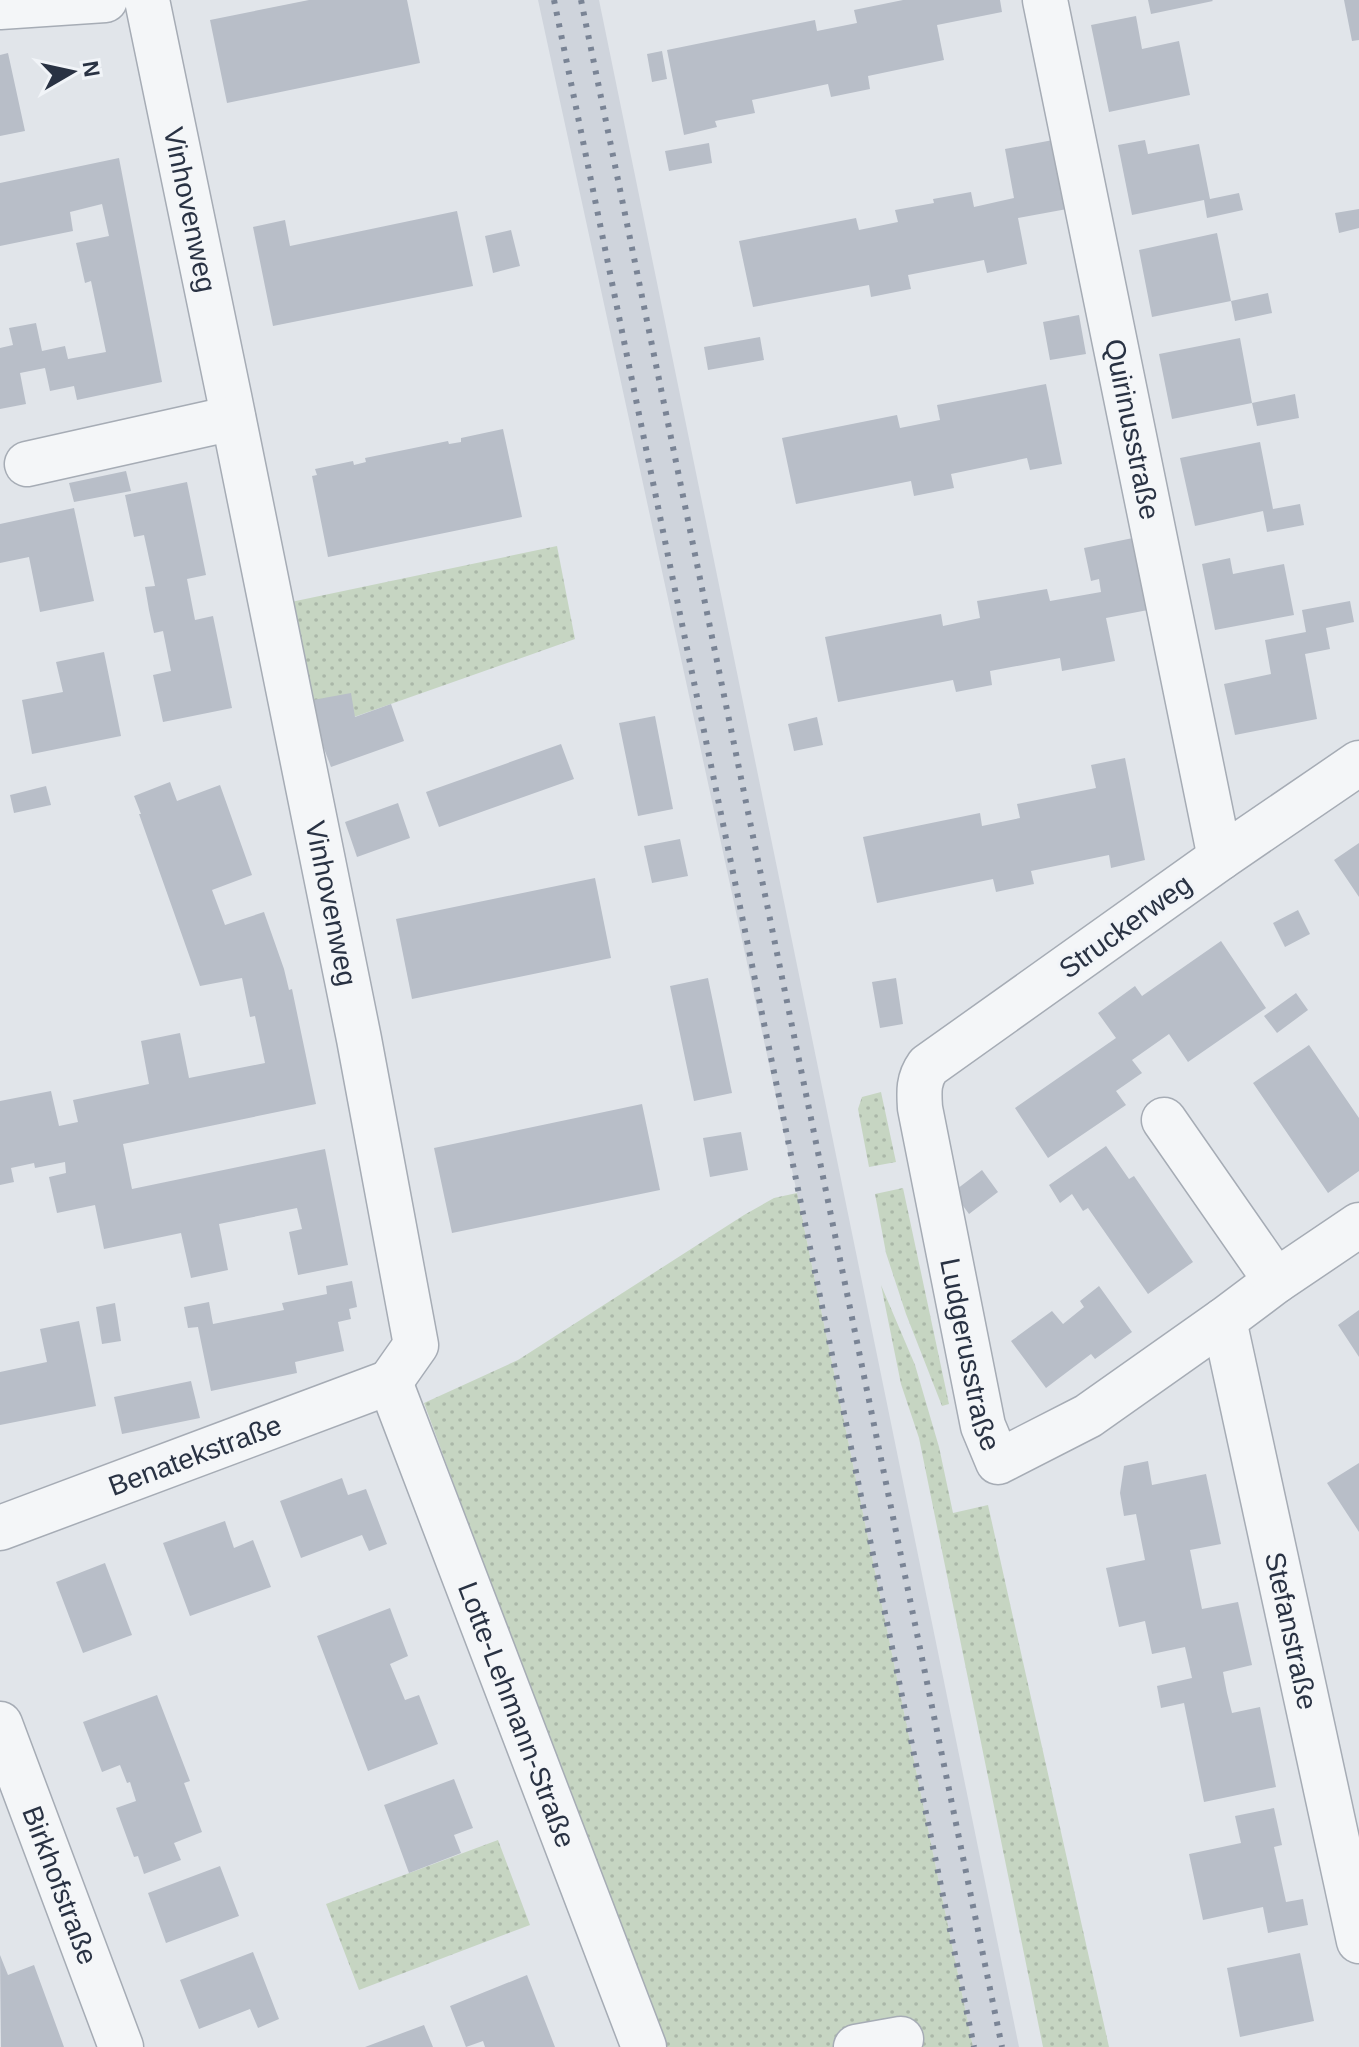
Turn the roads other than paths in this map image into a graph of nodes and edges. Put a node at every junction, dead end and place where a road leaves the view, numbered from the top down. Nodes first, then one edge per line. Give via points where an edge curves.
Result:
1 (105, 0) edge
2 (147, 0) edge
3 (1045, 0) edge
4 (0, 7) edge
5 (233, 418) junction
6 (27, 464) dead end
7 (1359, 763) edge
8 (1220, 858) junction
9 (920, 1108) joint
10 (1164, 1120) dead end
11 (1359, 1225) edge
12 (1276, 1281) junction
13 (1224, 1320) junction
14 (390, 1382) junction
15 (0, 1528) edge
16 (0, 1724) edge
17 (1359, 1941) edge
18 (901, 2039) dead end
19 (121, 2047) edge
20 (644, 2047) edge
21 (856, 2047) edge

1 - 4 street
2 - 5 street, Vinhovenweg
3 - 8 street, Quirinusstraße
5 - 6 street
5 - 14 street, Vinhovenweg via 416,1345
7 - 8 street, Struckerweg
8 - 9 street, Struckerweg via 928,1066 920,1081
9 - 13 street, Ludgerusstraße via 983,1426 998,1462 1088,1416
10 - 12 street
11 - 12 street, Ludgerusstraße
12 - 13 street, Ludgerusstraße
13 - 17 street, Stefanstraße
14 - 15 street, Benatekstraße
14 - 20 street, Lotte-Lehmann-Straße
16 - 19 street, Birkhofstraße
18 - 21 street

